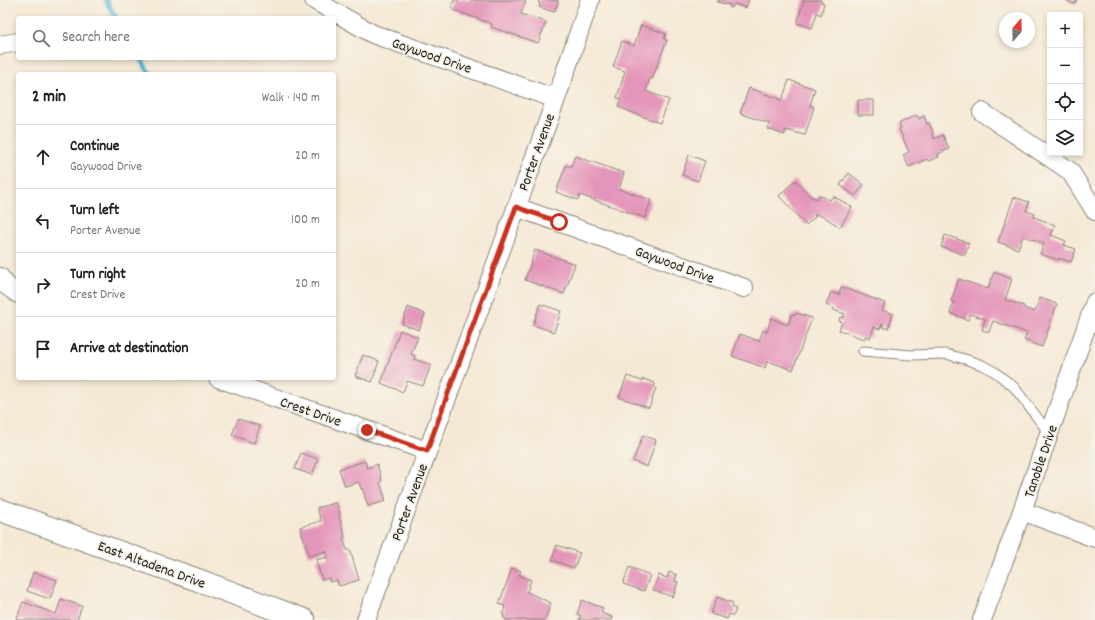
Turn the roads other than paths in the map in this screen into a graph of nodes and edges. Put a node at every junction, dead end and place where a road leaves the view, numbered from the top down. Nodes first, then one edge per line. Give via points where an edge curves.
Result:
1 (314, 0) edge
2 (590, 0) edge
3 (16, 42) edge
4 (0, 45) edge
5 (556, 99) junction
6 (982, 112) dead end
7 (516, 207) junction
8 (1095, 212) edge
9 (0, 277) edge
10 (744, 288) dead end
11 (16, 293) edge
12 (1095, 302) edge
13 (863, 351) dead end
14 (224, 380) edge
15 (1049, 433) junction
16 (427, 451) junction
17 (0, 510) edge
18 (1022, 511) junction
19 (1095, 538) edge
20 (304, 620) edge
21 (366, 620) edge
22 (982, 620) edge

1 - 5 street, Gaywood Drive via 373,34
2 - 5 street, Porter Avenue
3 - 4 street
5 - 7 street, Porter Avenue
6 - 8 street via 1070,171
7 - 10 street, Gaywood Drive
7 - 16 street, Porter Avenue
9 - 11 street
12 - 15 street, Tanoble Drive
13 - 15 lane via 910,355 946,354 982,365 1014,387
14 - 16 street, Crest Drive
15 - 18 street, Tanoble Drive
16 - 21 street, Porter Avenue
17 - 20 main road, East Altadena Drive
18 - 19 street
18 - 22 street, Tanoble Drive

